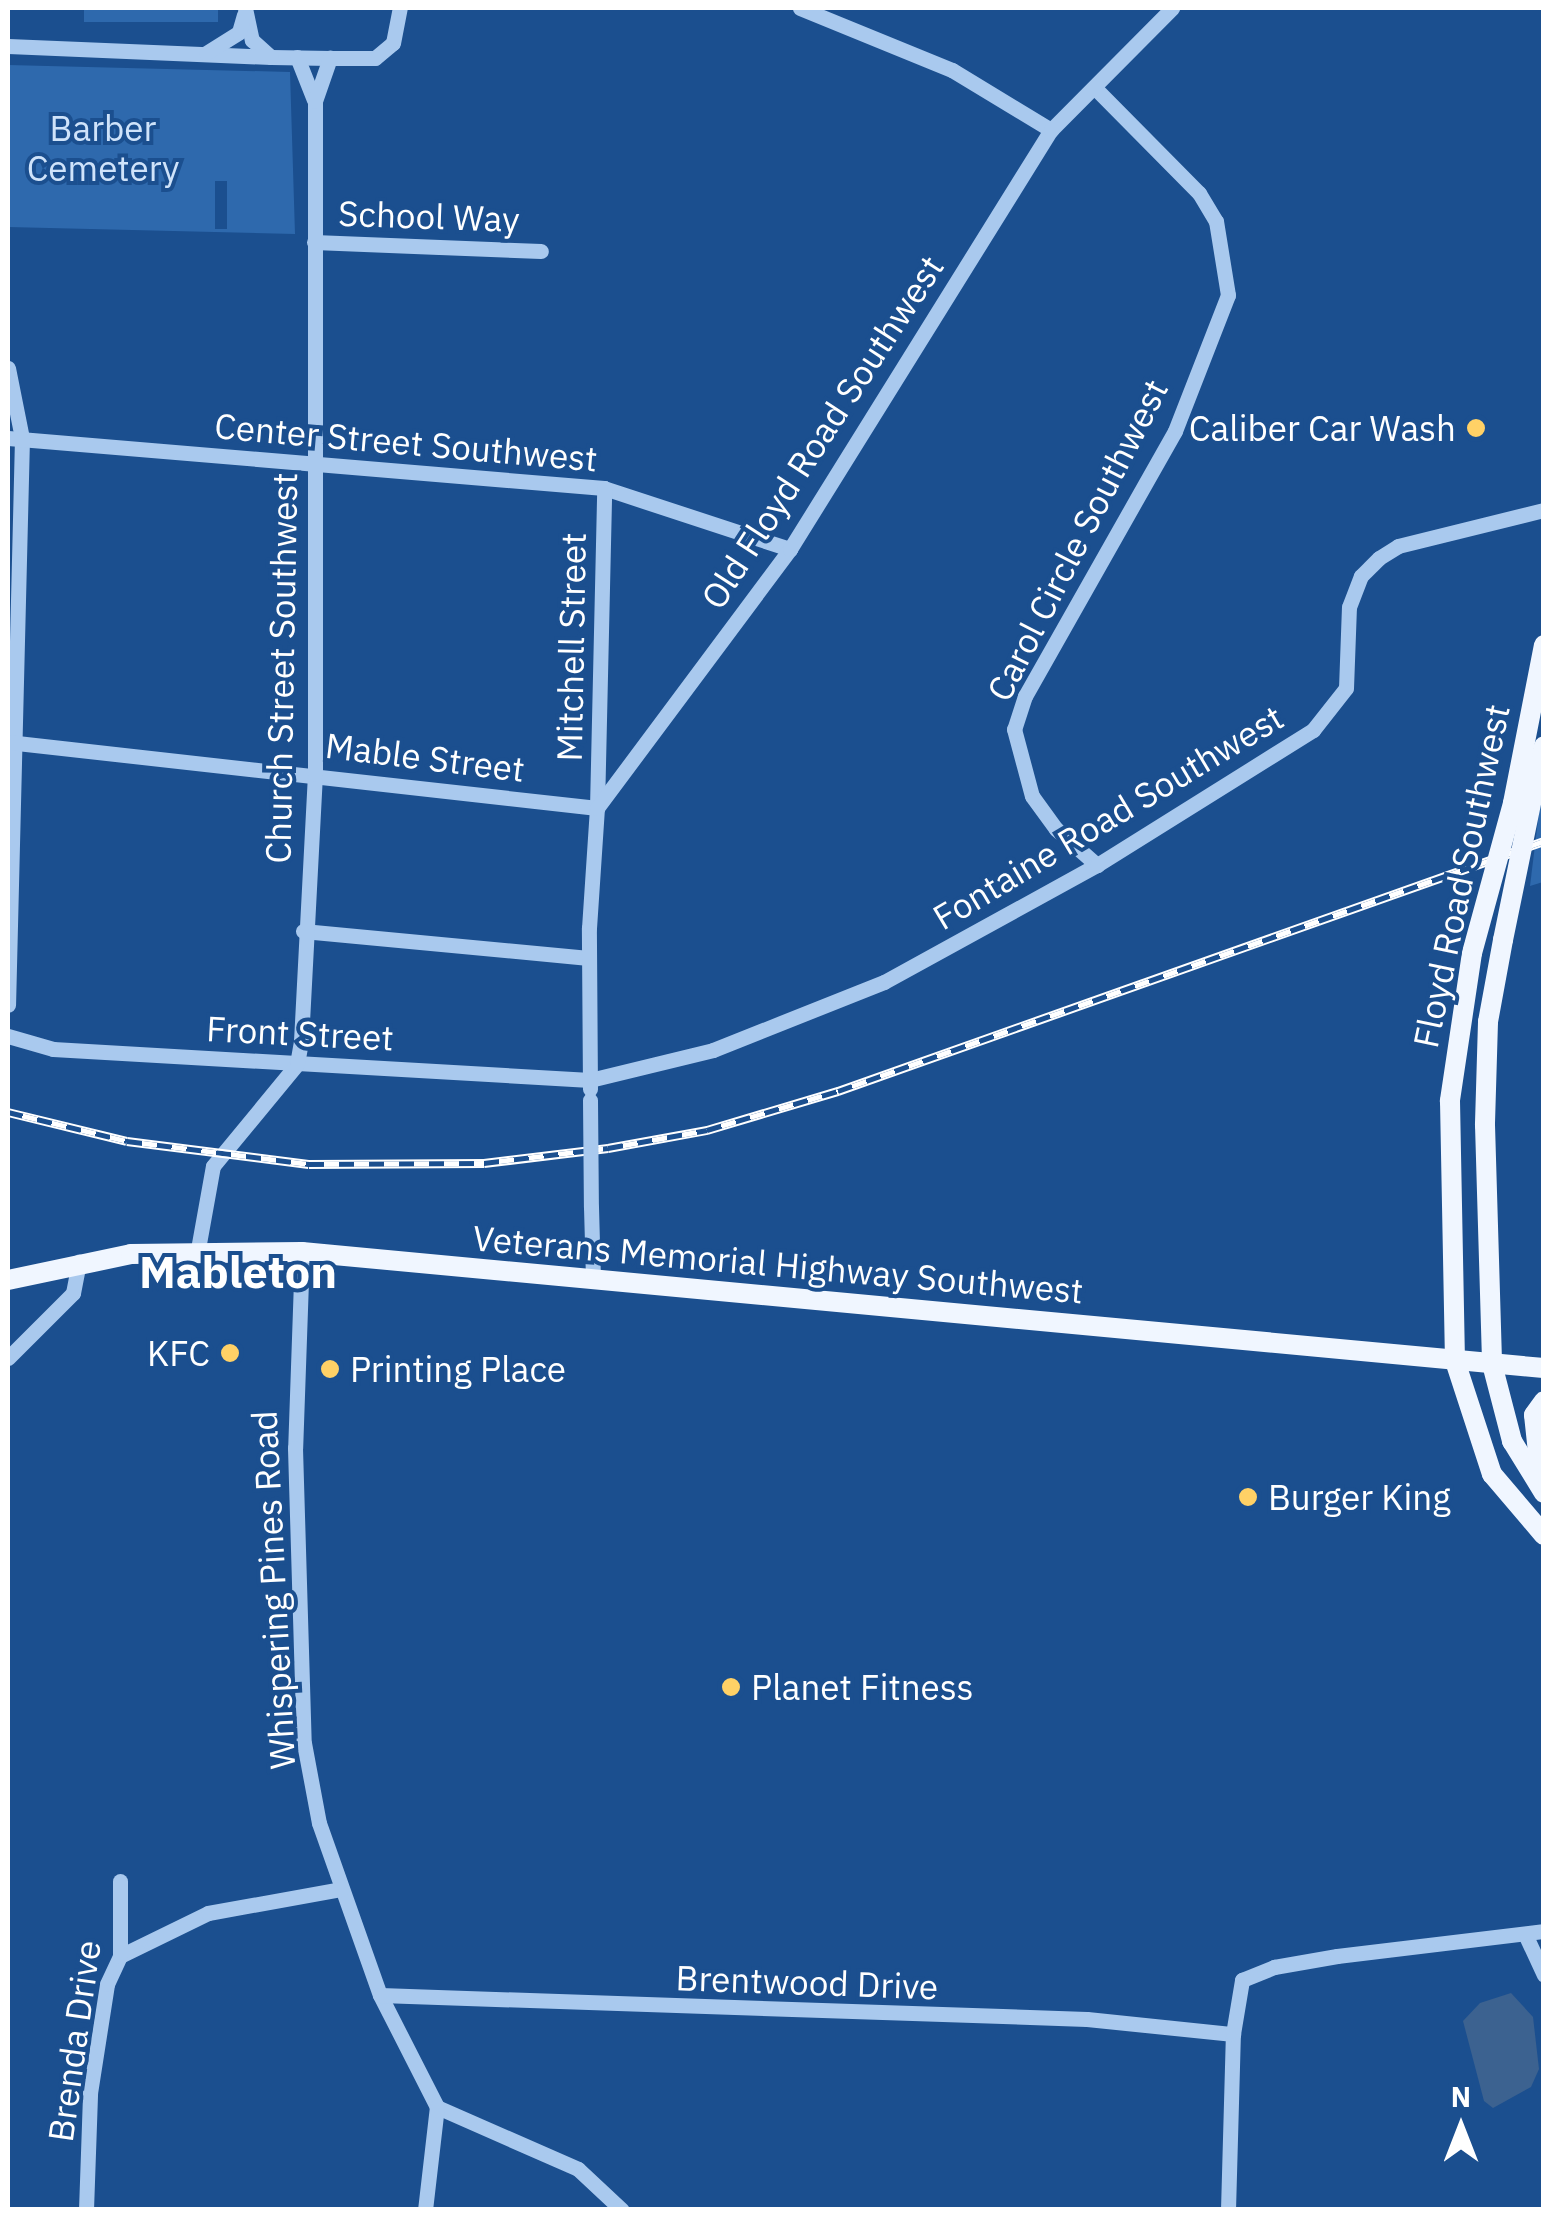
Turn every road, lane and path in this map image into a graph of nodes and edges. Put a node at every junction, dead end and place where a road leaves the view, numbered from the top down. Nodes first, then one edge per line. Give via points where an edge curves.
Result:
1 (400, 8) edge
2 (800, 8) edge
3 (1172, 8) edge
4 (245, 10) edge
5 (821, 12) edge
6 (8, 46) edge
7 (202, 54) junction
8 (271, 57) junction
9 (297, 58) junction
10 (330, 58) junction
11 (1096, 88) junction
12 (314, 102) junction
13 (1051, 130) junction
14 (314, 242) junction
15 (541, 251) dead end
16 (8, 368) edge
17 (15, 438) edge
18 (316, 463) junction
19 (604, 488) junction
20 (1544, 510) edge
21 (790, 549) junction
22 (1544, 645) edge
23 (13, 743) edge
24 (1544, 746) edge
25 (315, 774) junction
26 (598, 808) junction
27 (1097, 865) junction
28 (303, 931) junction
29 (589, 958) junction
30 (8, 1005) edge
31 (8, 1036) edge
32 (297, 1064) junction
33 (590, 1080) junction
34 (198, 1250) junction
35 (302, 1252) junction
36 (80, 1262) junction
37 (593, 1279) junction
38 (8, 1280) edge
39 (8, 1358) edge
40 (1455, 1362) junction
41 (1492, 1364) junction
42 (1544, 1368) edge
43 (1544, 1402) edge
44 (1544, 1482) edge
45 (1544, 1493) edge
46 (1544, 1535) edge
47 (120, 1881) dead end
48 (342, 1889) junction
49 (1544, 1930) edge
50 (1525, 1934) junction
51 (120, 1956) junction
52 (1544, 1975) edge
53 (380, 1995) junction
54 (1232, 2034) junction
55 (437, 2107) junction
56 (86, 2210) edge
57 (425, 2210) edge
58 (622, 2210) edge
59 (1228, 2210) edge

1 - 10 street via 393,43 375,58
2 - 5 street
3 - 11 street, Old Floyd Road Southwest
4 - 7 street via 239,32
4 - 8 street via 252,40
5 - 13 street via 968,78
6 - 7 street
7 - 8 street
8 - 9 street
9 - 10 street
9 - 12 street
10 - 12 street, Church Street Southwest
11 - 13 street, Old Floyd Road Southwest
11 - 27 street, Carol Circle Southwest via 1199,193 1216,221 1228,294 1175,431 1018,714 1016,748 1032,796
12 - 14 street, Church Street Southwest
13 - 21 street, Old Floyd Road Southwest
14 - 15 street, School Way
14 - 18 street, Church Street Southwest
16 - 17 street
17 - 18 street, Center Street Southwest
17 - 23 street
18 - 19 street, Center Street Southwest
18 - 25 street, Church Street Southwest
19 - 21 street, Center Street Southwest
19 - 26 street, Mitchell Street
20 - 27 street, Fontaine Road Southwest via 1398,546 1379,558 1355,590 1346,688 1328,717
21 - 26 street, Old Floyd Road Southwest
22 - 40 main road, Floyd Road Southwest, bridge via 1472,953 1450,1101
23 - 25 street, Mable Street
23 - 30 street
24 - 41 main road, Floyd Road Southwest, bridge via 1487,1044
25 - 26 street, Mable Street
25 - 28 street, Church Street Southwest
26 - 29 street
27 - 33 street, Fontaine Road Southwest via 884,982 713,1050
28 - 29 street
28 - 32 street, Church Street Southwest
29 - 33 street
31 - 32 street, Front Street via 52,1050
32 - 33 street, Front Street
32 - 34 street via 213,1166
33 - 37 street, bridge
34 - 35 main road, Veterans Memorial Highway Southwest
34 - 36 main road, Veterans Memorial Highway Southwest
35 - 37 main road, Veterans Memorial Highway Southwest
35 - 48 street, Whispering Pines Road via 294,1387 304,1742 318,1823
36 - 38 main road, Veterans Memorial Highway Southwest
36 - 39 street via 74,1293
37 - 40 main road, Veterans Memorial Highway Southwest
40 - 41 main road, Veterans Memorial Highway Southwest
40 - 46 main road, Floyd Road Southwest via 1492,1474
41 - 42 main road, Veterans Memorial Highway Southwest
41 - 45 main road, Floyd Road Southwest via 1512,1441
43 - 44 main road via 1534,1415 1533,1450
47 - 51 street, Brenda Drive
48 - 51 street via 208,1913 141,1940
48 - 53 street, Whispering Pines Road
49 - 50 street
50 - 52 street
50 - 54 street via 1274,1967 1242,1980
51 - 56 street, Brenda Drive via 107,1984 90,2093
53 - 54 street, Brentwood Drive via 1087,2019
53 - 55 street, Whispering Pines Road
54 - 59 street
55 - 57 street
55 - 58 street via 578,2170

